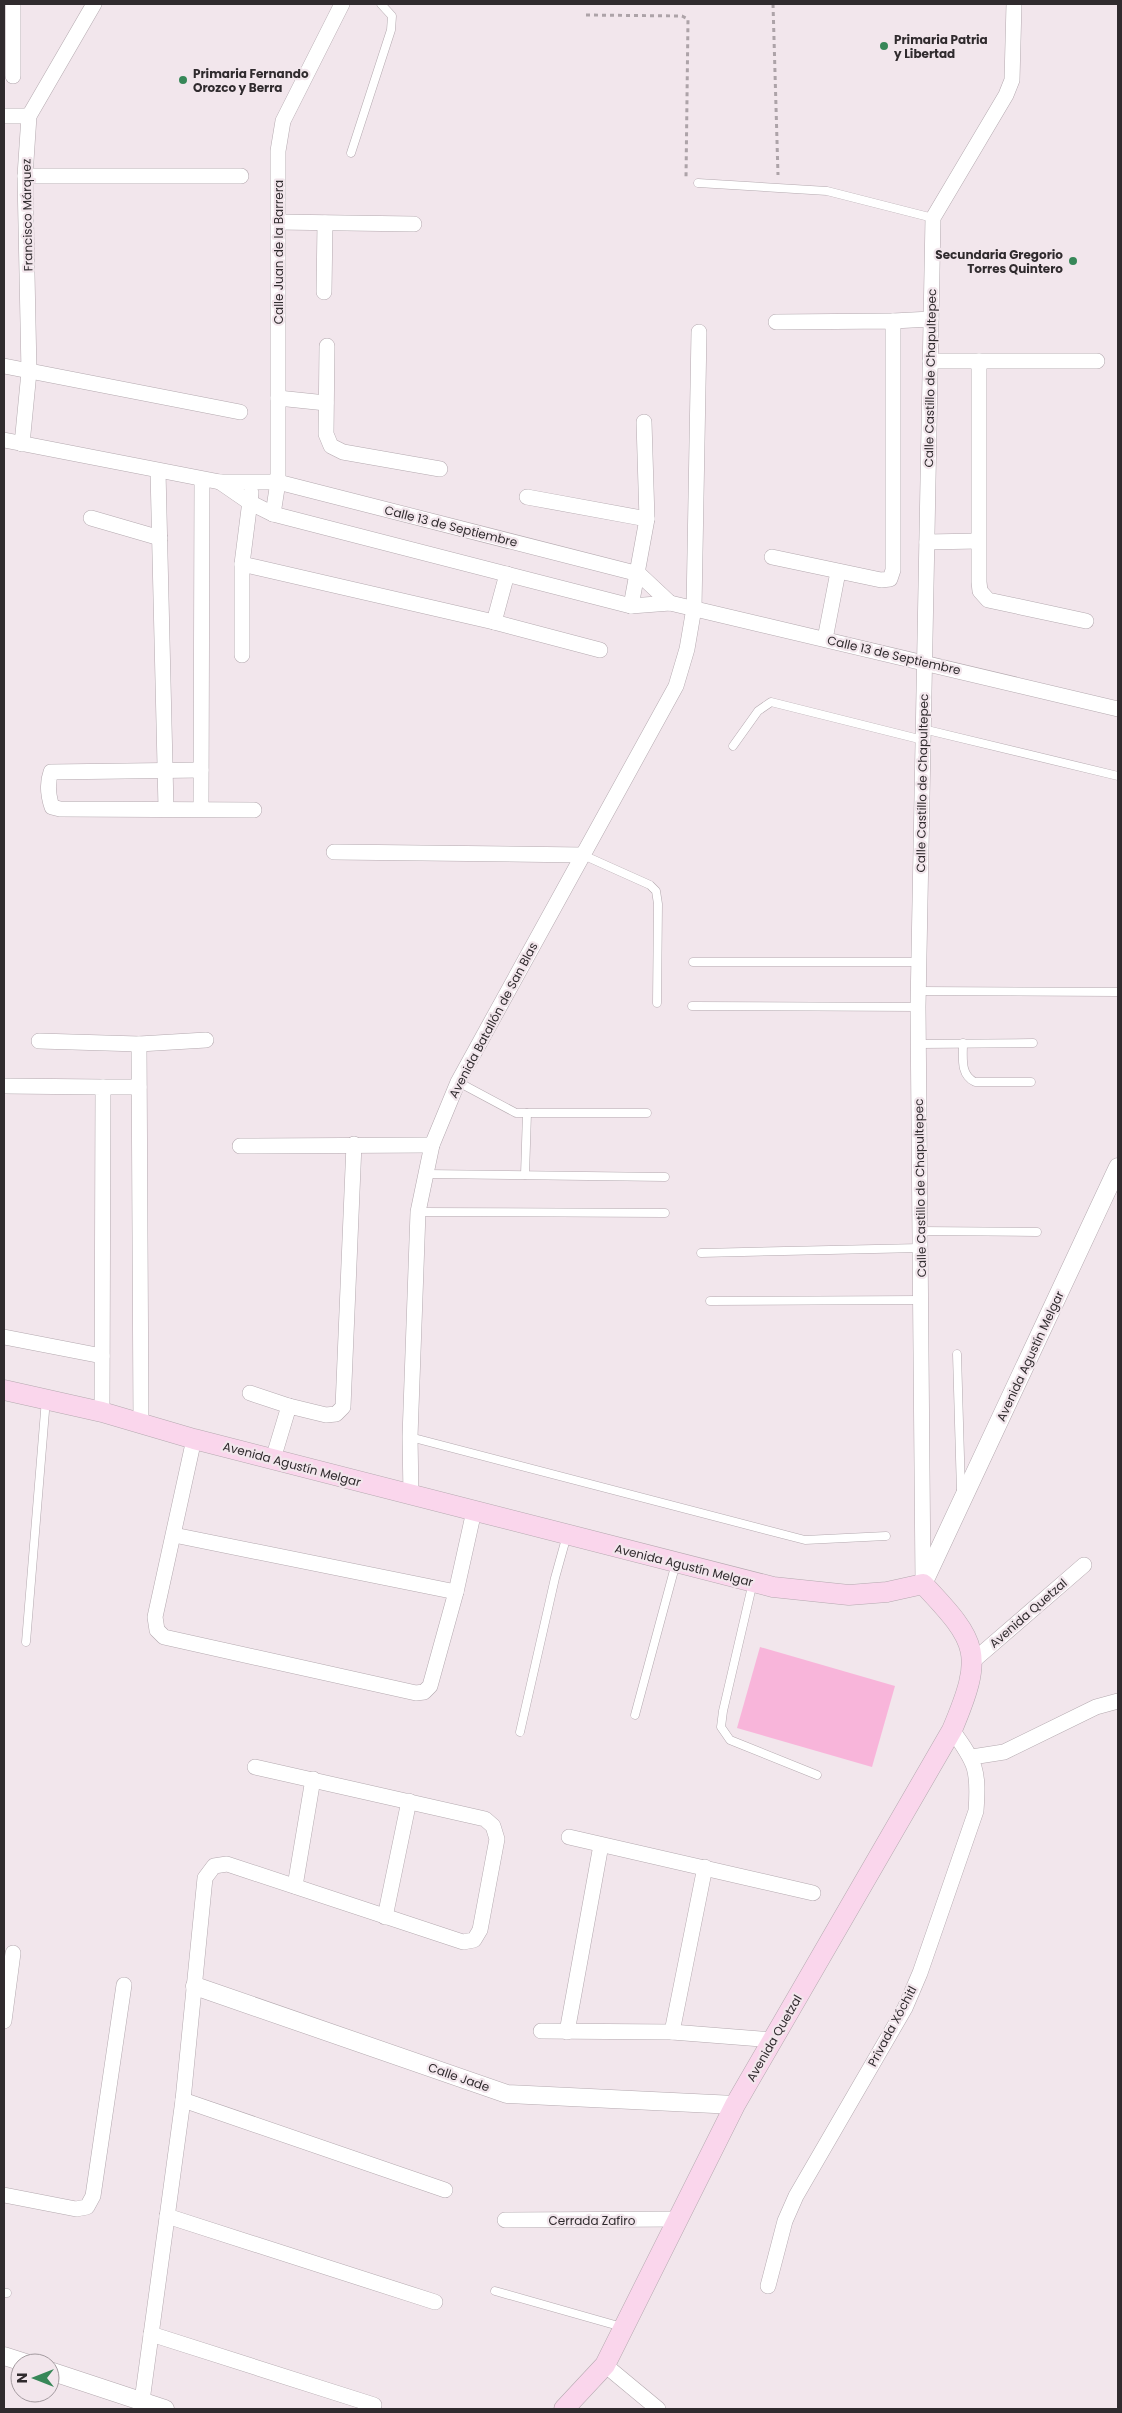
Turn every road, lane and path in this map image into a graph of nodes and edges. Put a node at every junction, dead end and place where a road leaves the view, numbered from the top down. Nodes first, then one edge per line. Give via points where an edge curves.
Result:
1 (13, 4) edge
2 (94, 4) edge
3 (342, 4) edge
4 (381, 4) edge
5 (773, 4) edge
6 (1014, 4) edge
7 (586, 15) dead end
8 (13, 76) dead end
9 (4, 116) edge
10 (29, 116) junction
11 (351, 153) dead end
12 (25, 176) junction
13 (241, 176) dead end
14 (698, 183) joint
15 (778, 188) junction
16 (933, 218) junction
17 (278, 222) junction
18 (325, 223) junction
19 (414, 224) dead end
20 (324, 292) dead end
21 (931, 319) junction
22 (893, 320) junction
23 (776, 322) dead end
24 (699, 332) dead end
25 (327, 346) dead end
26 (1097, 360) dead end
27 (930, 361) junction
28 (978, 361) junction
29 (4, 366) edge
30 (29, 372) junction
31 (278, 398) junction
32 (326, 402) junction
33 (240, 412) dead end
34 (644, 422) dead end
35 (4, 440) edge
36 (22, 444) junction
37 (440, 470) dead end
38 (158, 472) junction
39 (202, 480) junction
40 (252, 481) junction
41 (220, 482) junction
42 (278, 482) junction
43 (527, 497) dead end
44 (249, 502) junction
45 (273, 514) junction
46 (91, 518) dead end
47 (647, 519) junction
48 (160, 538) junction
49 (978, 541) junction
50 (927, 542) junction
51 (772, 558) dead end
52 (242, 564) junction
53 (838, 572) junction
54 (507, 574) junction
55 (639, 574) junction
56 (670, 603) junction
57 (631, 606) junction
58 (694, 608) junction
59 (1086, 621) dead end
60 (494, 622) junction
61 (825, 639) junction
62 (600, 650) dead end
63 (242, 654) dead end
64 (925, 662) junction
65 (1118, 709) edge
66 (923, 734) junction
67 (733, 746) dead end
68 (166, 770) junction
69 (201, 770) junction
70 (1118, 776) edge
71 (166, 808) junction
72 (201, 809) junction
73 (254, 810) dead end
74 (334, 852) dead end
75 (583, 855) junction
76 (693, 962) dead end
77 (919, 962) junction
78 (919, 991) junction
79 (1118, 992) edge
80 (657, 1003) dead end
81 (692, 1006) dead end
82 (918, 1007) junction
83 (206, 1040) dead end
84 (40, 1041) dead end
85 (963, 1043) junction
86 (1033, 1043) dead end
87 (138, 1044) junction
88 (919, 1044) junction
89 (458, 1082) junction
90 (1031, 1082) dead end
91 (4, 1086) edge
92 (103, 1087) junction
93 (138, 1087) junction
94 (527, 1113) junction
95 (646, 1113) dead end
96 (354, 1144) junction
97 (432, 1145) junction
98 (240, 1146) dead end
99 (1118, 1167) edge
100 (426, 1174) junction
101 (526, 1175) junction
102 (666, 1177) dead end
103 (418, 1212) junction
104 (665, 1213) dead end
105 (920, 1231) junction
106 (1037, 1232) dead end
107 (920, 1248) junction
108 (701, 1253) dead end
109 (922, 1300) junction
110 (710, 1301) dead end
111 (4, 1337) edge
112 (957, 1354) dead end
113 (102, 1356) junction
114 (4, 1390) edge
115 (250, 1393) dead end
116 (46, 1399) junction
117 (289, 1406) junction
118 (102, 1412) junction
119 (141, 1423) junction
120 (410, 1437) junction
121 (194, 1439) junction
122 (273, 1459) junction
123 (412, 1495) junction
124 (962, 1500) junction
125 (474, 1511) junction
126 (174, 1535) junction
127 (567, 1535) junction
128 (886, 1536) dead end
129 (676, 1563) junction
130 (1084, 1565) dead end
131 (753, 1582) junction
132 (924, 1584) junction
133 (456, 1592) junction
134 (26, 1642) dead end
135 (973, 1661) junction
136 (1118, 1701) edge
137 (635, 1715) dead end
138 (952, 1730) junction
139 (520, 1732) dead end
140 (972, 1757) junction
141 (255, 1766) dead end
142 (817, 1775) dead end
143 (313, 1779) junction
144 (409, 1801) junction
145 (569, 1837) dead end
146 (601, 1845) junction
147 (705, 1867) junction
148 (295, 1886) junction
149 (812, 1892) dead end
150 (385, 1917) junction
151 (13, 1953) dead end
152 (124, 1985) dead end
153 (195, 1986) junction
154 (4, 2021) edge
155 (541, 2031) dead end
156 (567, 2032) junction
157 (672, 2032) junction
158 (773, 2040) junction
159 (183, 2100) junction
160 (736, 2105) junction
161 (445, 2190) dead end
162 (4, 2196) edge
163 (167, 2216) junction
164 (680, 2219) junction
165 (505, 2220) dead end
166 (768, 2286) dead end
167 (495, 2291) dead end
168 (435, 2302) dead end
169 (624, 2328) junction
170 (151, 2334) junction
171 (605, 2365) junction
172 (60, 2374) edge
173 (142, 2401) junction
174 (374, 2405) dead end
175 (165, 2409) edge
176 (564, 2409) edge
177 (658, 2409) edge

1 - 8 street
2 - 10 street, Francisco Márquez
3 - 17 street, Calle Juan de la Barrera via 283,121 278,150
4 - 11 lane via 392,16 391,30
5 - 15 path
6 - 16 street, Calle Castillo de Chapultepec via 1012,80
7 - 14 path via 682,16 688,19 686,186
9 - 10 street
10 - 12 street, Francisco Márquez
12 - 13 street
12 - 30 street, Francisco Márquez
14 - 15 lane
15 - 16 lane via 827,191
16 - 21 street, Calle Castillo de Chapultepec
17 - 18 street
17 - 31 street, Calle Juan de la Barrera
18 - 19 street
18 - 20 street
21 - 22 street
21 - 27 street, Calle Castillo de Chapultepec
22 - 23 street
22 - 53 street via 893,570 890,579 885,580
24 - 58 street, Avenida Batallón de San Blas
25 - 32 street
26 - 28 street
27 - 28 street
27 - 50 street, Calle Castillo de Chapultepec
28 - 49 street
29 - 30 street
30 - 33 street
30 - 36 street, Francisco Márquez
31 - 32 street
31 - 42 street, Calle Juan de la Barrera
32 - 37 street via 326,434 331,446 343,452
34 - 47 street
35 - 36 street, Calle 13 de Septiembre
36 - 38 street, Calle 13 de Septiembre
38 - 39 street, Calle 13 de Septiembre
38 - 48 street
39 - 41 street, Calle 13 de Septiembre
39 - 69 street
40 - 41 street, Calle 13 de Septiembre
40 - 42 street, Calle 13 de Septiembre
40 - 44 street
41 - 44 street, Calle 13 de Septiembre
42 - 45 street, Calle Juan de la Barrera
42 - 55 street, Calle 13 de Septiembre
43 - 47 street
44 - 45 street, Calle 13 de Septiembre
44 - 52 street
45 - 54 street, Calle 13 de Septiembre
46 - 48 street
47 - 55 street
48 - 68 street
49 - 50 street
49 - 59 street via 980,591 988,600
50 - 64 street, Calle Castillo de Chapultepec
51 - 53 street
52 - 60 street
52 - 63 street
53 - 61 street
54 - 57 street, Calle 13 de Septiembre
54 - 60 street
55 - 56 street, Calle 13 de Septiembre
55 - 57 street
56 - 57 street, Calle 13 de Septiembre
56 - 58 street, Calle 13 de Septiembre
58 - 61 street, Calle 13 de Septiembre
58 - 75 street, Avenida Batallón de San Blas via 676,686
60 - 62 street
61 - 64 street, Calle 13 de Septiembre
64 - 65 street, Calle 13 de Septiembre
64 - 66 street, Calle Castillo de Chapultepec
66 - 67 lane via 771,702 758,711
66 - 70 lane
66 - 77 street, Calle Castillo de Chapultepec
68 - 69 street
68 - 71 street
68 - 71 street via 60,771 51,772 48,780 52,807 60,809
69 - 72 street
71 - 72 street
72 - 73 street
74 - 75 street
75 - 80 lane via 650,885 656,891
75 - 89 street, Avenida Batallón de San Blas
76 - 77 lane
77 - 78 street, Calle Castillo de Chapultepec
78 - 79 lane
78 - 82 street, Calle Castillo de Chapultepec
81 - 82 lane
82 - 88 street, Calle Castillo de Chapultepec
83 - 87 street
84 - 87 street
85 - 86 lane
85 - 88 lane
85 - 90 lane via 964,1070 968,1078 975,1082
87 - 93 street
88 - 105 street, Calle Castillo de Chapultepec
89 - 94 lane via 516,1113
89 - 97 street, Avenida Batallón de San Blas
91 - 92 street
92 - 93 street
92 - 113 street
93 - 119 street
94 - 95 lane
94 - 101 lane
96 - 97 street
96 - 98 street
96 - 117 street via 343,1407 336,1414 326,1415
97 - 100 street, Avenida Batallón de San Blas
99 - 124 street, Avenida Agustín Melgar
100 - 101 lane
100 - 103 street, Avenida Batallón de San Blas
101 - 102 lane
103 - 104 lane
103 - 120 street, Avenida Batallón de San Blas
105 - 106 lane
105 - 107 street, Calle Castillo de Chapultepec
107 - 108 lane
107 - 109 street, Calle Castillo de Chapultepec
109 - 110 lane
109 - 132 street, Calle Castillo de Chapultepec
111 - 113 street
112 - 124 lane
113 - 118 street
114 - 116 main road, Avenida Agustín Melgar
115 - 117 street
116 - 118 main road, Avenida Agustín Melgar
116 - 134 lane
117 - 122 street
118 - 119 main road, Avenida Agustín Melgar
119 - 121 main road, Avenida Agustín Melgar
120 - 123 street, Avenida Batallón de San Blas
120 - 128 lane via 805,1540
121 - 122 main road, Avenida Agustín Melgar
121 - 126 street
122 - 123 main road, Avenida Agustín Melgar
123 - 125 main road, Avenida Agustín Melgar
124 - 132 street, Avenida Agustín Melgar
125 - 127 main road, Avenida Agustín Melgar
125 - 133 street
126 - 133 street
126 - 133 street via 155,1616 156,1630 164,1637 416,1693 424,1692 430,1686
127 - 129 main road, Avenida Agustín Melgar
127 - 139 lane via 554,1578
129 - 131 main road, Avenida Agustín Melgar
129 - 137 lane
130 - 135 street, Avenida Quetzal
131 - 132 main road, Avenida Agustín Melgar via 849,1595 887,1592
131 - 142 lane via 722,1727 730,1740
132 - 135 main road, Avenida Quetzal via 966,1634
135 - 138 main road, Avenida Quetzal via 968,1693
136 - 140 street via 1096,1707 1004,1752
138 - 140 street, Privada Xóchitl
138 - 158 main road, Avenida Quetzal
140 - 166 street, Privada Xóchitl via 978,1783 976,1811 920,1973 905,2008 796,2196 785,2221
141 - 143 street
143 - 144 street
143 - 148 street
144 - 150 street
144 - 150 street via 484,1819 493,1826 497,1839 480,1930 474,1940 464,1942
145 - 146 street
146 - 147 street
146 - 156 street
147 - 149 street
147 - 157 street
148 - 150 street
148 - 153 street via 226,1864 214,1866 205,1878
151 - 154 street
152 - 162 street via 93,2196 86,2207 76,2209
153 - 159 street
153 - 160 street, Calle Jade via 508,2094
155 - 156 street
156 - 157 street
157 - 158 street
158 - 160 main road, Avenida Quetzal
159 - 161 street
159 - 163 street
160 - 164 main road, Avenida Quetzal
163 - 168 street
163 - 170 street
164 - 165 street, Cerrada Zafiro
164 - 169 main road, Avenida Quetzal
167 - 169 lane
169 - 171 main road, Avenida Quetzal
170 - 173 street
170 - 174 street
171 - 176 main road, Avenida Quetzal
171 - 177 street
172 - 173 street
173 - 175 street

